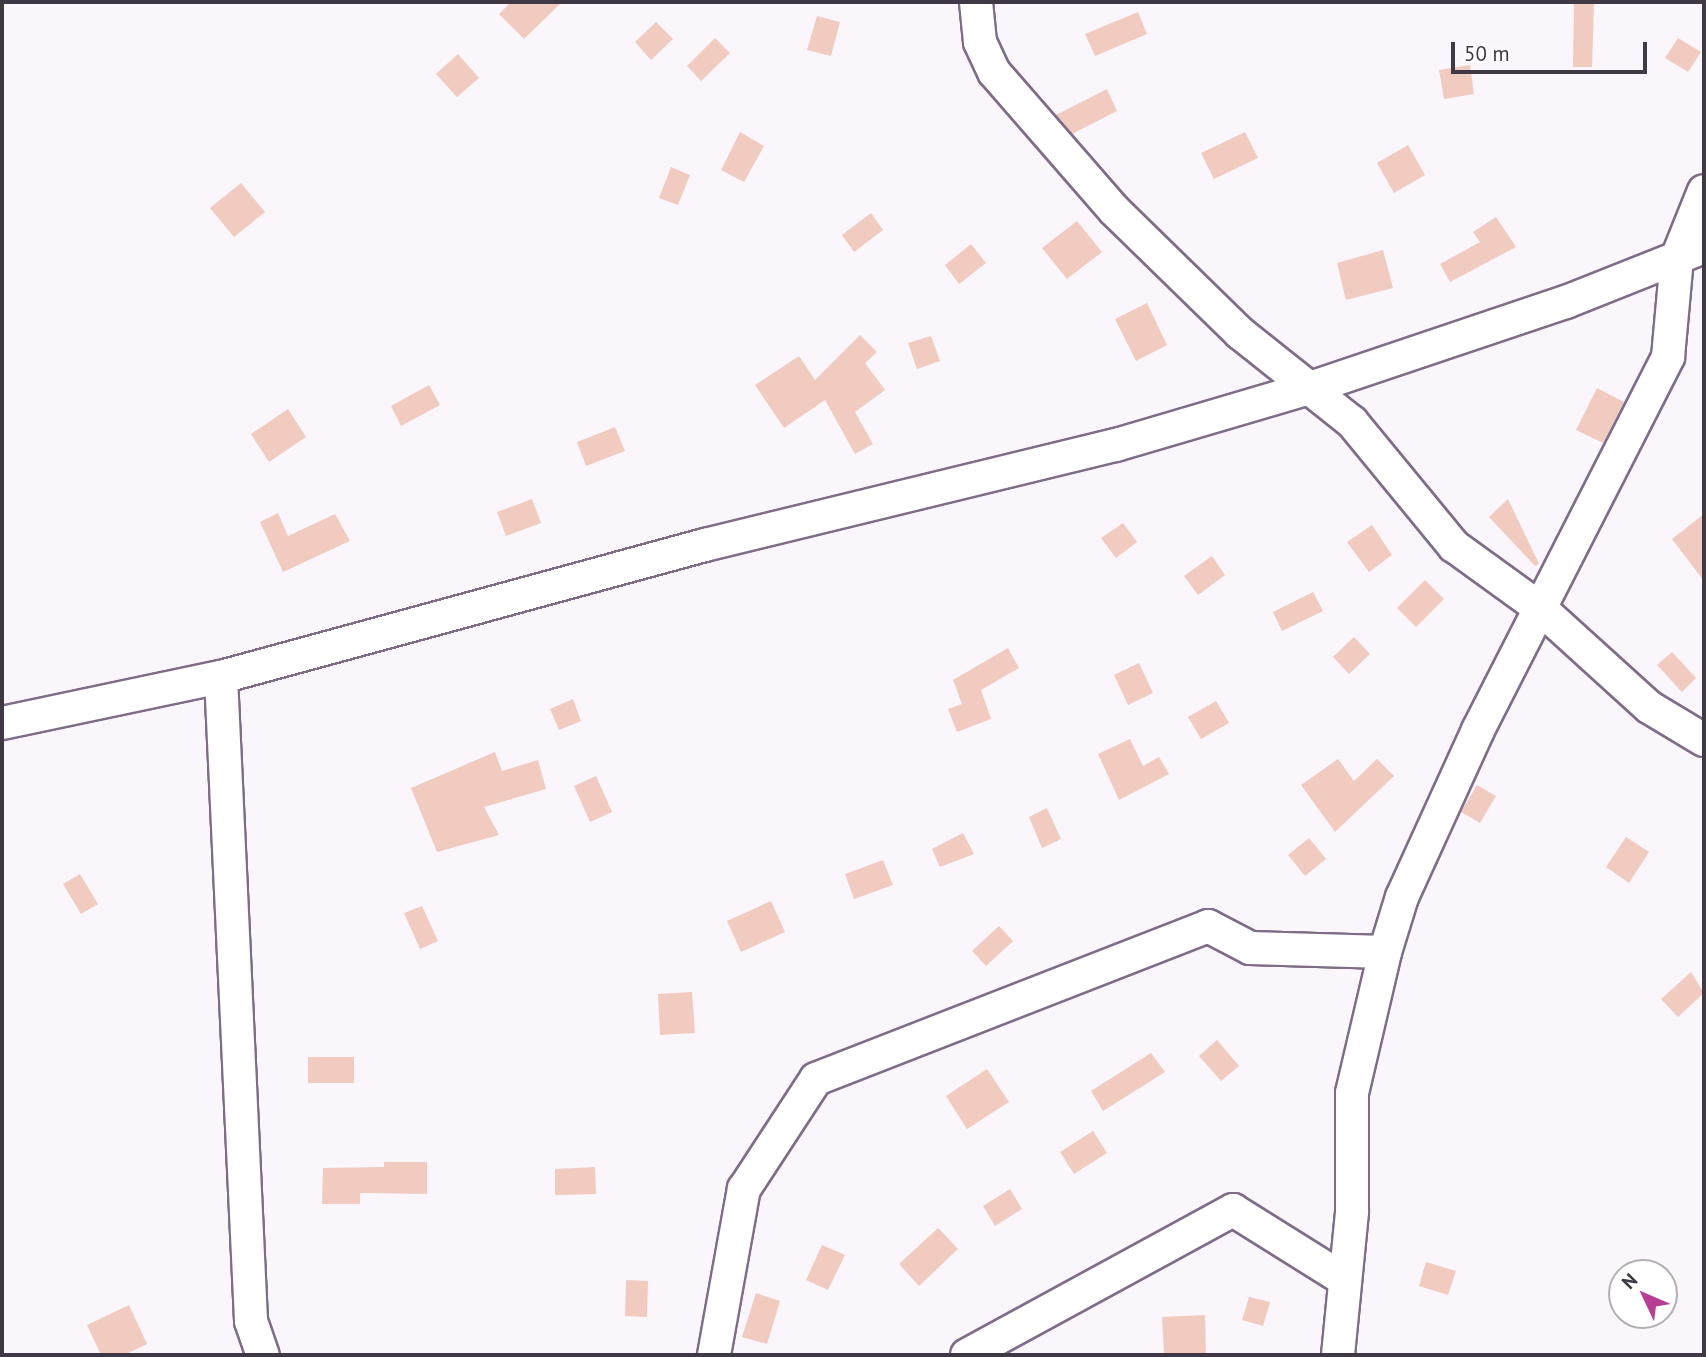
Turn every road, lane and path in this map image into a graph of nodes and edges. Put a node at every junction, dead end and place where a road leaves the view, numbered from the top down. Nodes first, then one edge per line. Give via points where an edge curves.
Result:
1 (976, 2) edge
2 (1704, 191) edge
3 (1690, 253) edge
4 (1310, 388) junction
5 (1541, 609) junction
6 (221, 677) junction
7 (2, 723) edge
8 (1704, 740) edge
9 (1385, 952) junction
10 (1345, 1280) junction
11 (263, 1355) edge
12 (714, 1355) edge
13 (967, 1355) edge
14 (1338, 1355) edge

1 - 4 street via 980,42 1026,116 1240,333
2 - 3 street
3 - 4 street
3 - 5 street via 1668,357
4 - 5 street via 1352,422 1454,546
4 - 6 street via 1116,445 705,545
5 - 8 street via 1649,707
5 - 9 street via 1467,753 1402,897
6 - 7 street
6 - 11 street via 251,1321
9 - 10 street via 1352,1093
9 - 12 street via 1250,948 1208,926 816,1079 744,1189
10 - 13 street via 1233,1210
10 - 14 street

